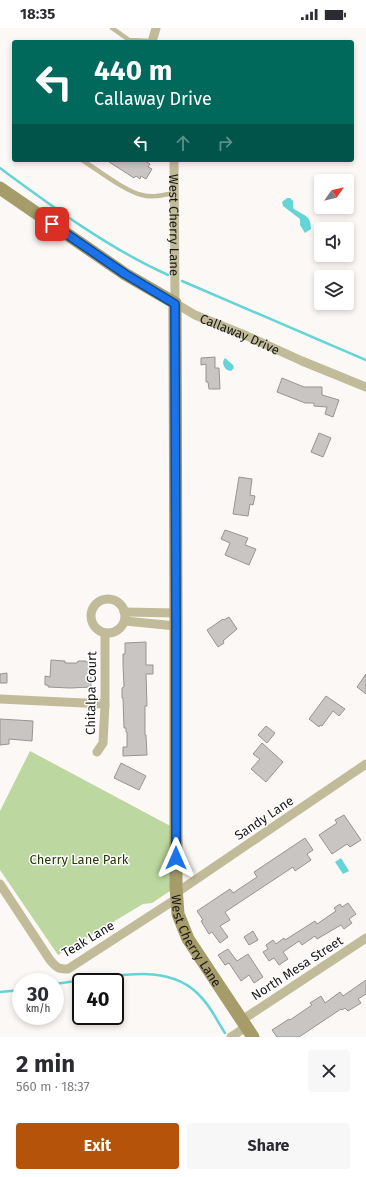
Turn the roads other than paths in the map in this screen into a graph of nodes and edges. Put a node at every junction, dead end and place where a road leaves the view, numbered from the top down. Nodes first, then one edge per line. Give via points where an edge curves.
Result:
1 (112, 28) edge
2 (156, 28) edge
3 (129, 40) edge
4 (152, 40) edge
5 (85, 162) edge
6 (174, 162) edge
7 (0, 188) edge
8 (174, 194) junction
9 (175, 304) junction
10 (366, 387) edge
11 (124, 617) junction
12 (176, 619) junction
13 (105, 633) junction
14 (0, 699) edge
15 (105, 704) junction
16 (96, 752) dead end
17 (366, 764) edge
18 (0, 884) edge
19 (176, 896) junction
20 (366, 938) edge
21 (247, 1028) edge
22 (231, 1037) edge

1 - 3 lane
2 - 4 street
5 - 8 lane via 129,190 142,195
6 - 8 street, West Cherry Lane
7 - 9 street, Callaway Drive via 125,274
8 - 9 street, West Cherry Lane
9 - 10 street, Callaway Drive via 195,315
9 - 12 street, West Cherry Lane
11 - 12 street
11 - 13 street via 118,630
11 - 13 street via 122,606 117,602 111,599 98,602 91,613 92,620 94,626
12 - 19 street, West Cherry Lane
13 - 15 street, Chitalpa Court
14 - 15 street
15 - 16 street, Chitalpa Court via 103,742
17 - 19 street, Sandy Lane
18 - 19 street, Teak Lane via 50,960 62,969 68,969
19 - 21 street, West Cherry Lane via 178,914 188,938
20 - 21 street, North Mesa Street
21 - 22 street, North Mesa Street

